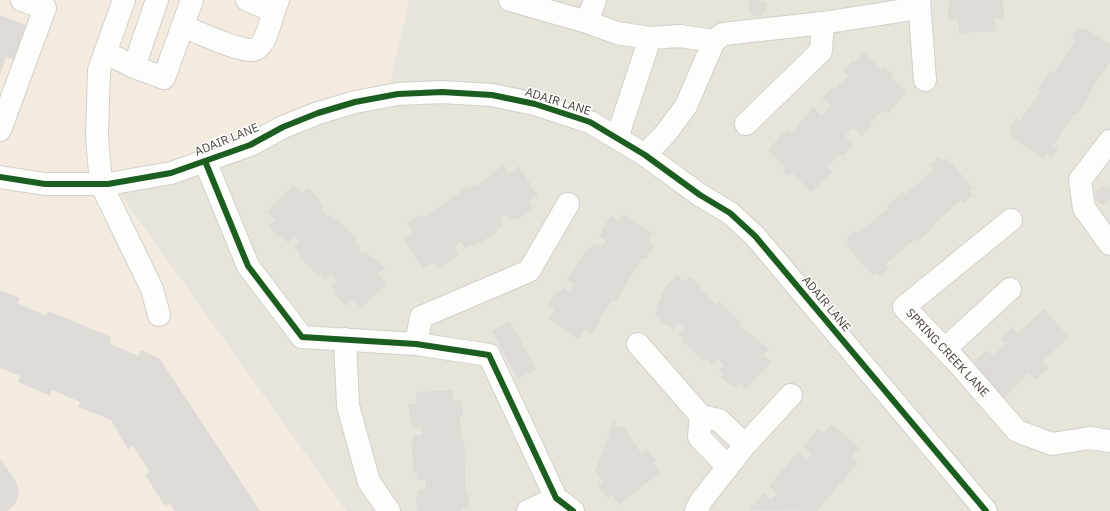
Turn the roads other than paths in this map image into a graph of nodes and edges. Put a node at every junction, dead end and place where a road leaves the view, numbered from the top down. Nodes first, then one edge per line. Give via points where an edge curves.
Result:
1 (22, 0) edge
2 (192, 0) edge
3 (246, 0) edge
4 (510, 0) edge
5 (595, 0) edge
6 (122, 4) edge
7 (919, 4) edge
8 (276, 5) edge
9 (154, 9) edge
10 (587, 22) junction
11 (823, 23) junction
12 (183, 26) junction
13 (650, 38) junction
14 (714, 41) junction
15 (105, 52) junction
16 (134, 67) junction
17 (925, 80) dead end
18 (2, 120) edge
19 (746, 124) dead end
20 (617, 138) junction
21 (1110, 141) edge
22 (645, 155) junction
23 (205, 161) junction
24 (0, 177) edge
25 (101, 184) junction
26 (568, 204) dead end
27 (1011, 220) dead end
28 (1110, 244) edge
29 (1010, 288) dead end
30 (159, 315) dead end
31 (345, 339) junction
32 (416, 344) junction
33 (638, 344) dead end
34 (945, 350) junction
35 (791, 395) dead end
36 (701, 416) junction
37 (1110, 441) edge
38 (745, 445) junction
39 (728, 467) junction
40 (564, 505) edge
41 (389, 511) edge
42 (528, 511) edge
43 (696, 511) edge
44 (986, 511) edge

1 - 18 street via 45,8
2 - 12 street
3 - 8 street
4 - 10 street
5 - 10 street
6 - 9 street
6 - 15 street
7 - 11 street
7 - 17 street
8 - 12 street via 263,42 257,49 241,48
9 - 16 street
10 - 13 street via 617,33
11 - 14 street via 723,34
11 - 19 street via 821,51
12 - 16 street via 164,78
13 - 14 street via 680,36
13 - 20 street
14 - 22 street via 686,106
15 - 16 street
15 - 25 street via 99,70 97,137
20 - 22 street, ADAIR LANE
20 - 23 street, ADAIR LANE via 590,122 535,104 492,96 442,92 398,94 355,102 318,113 283,127 250,145
21 - 28 street via 1080,180 1084,208
22 - 44 street, ADAIR LANE via 700,195 730,213 755,236
23 - 25 street, ADAIR LANE via 170,173
23 - 31 street via 248,266 302,336
24 - 25 street, ADAIR LANE via 45,184
25 - 30 street via 152,289
26 - 32 street via 529,272 421,317
27 - 34 street, SPRING CREEK LANE via 904,307
29 - 34 street
31 - 32 street
31 - 41 street via 348,406 369,482
32 - 40 street via 489,355
33 - 36 street
34 - 37 street, SPRING CREEK LANE via 1017,431 1052,444 1090,438
35 - 38 street
36 - 38 street via 719,420
36 - 39 street via 700,437
38 - 39 street
39 - 43 street via 701,500
40 - 42 street

